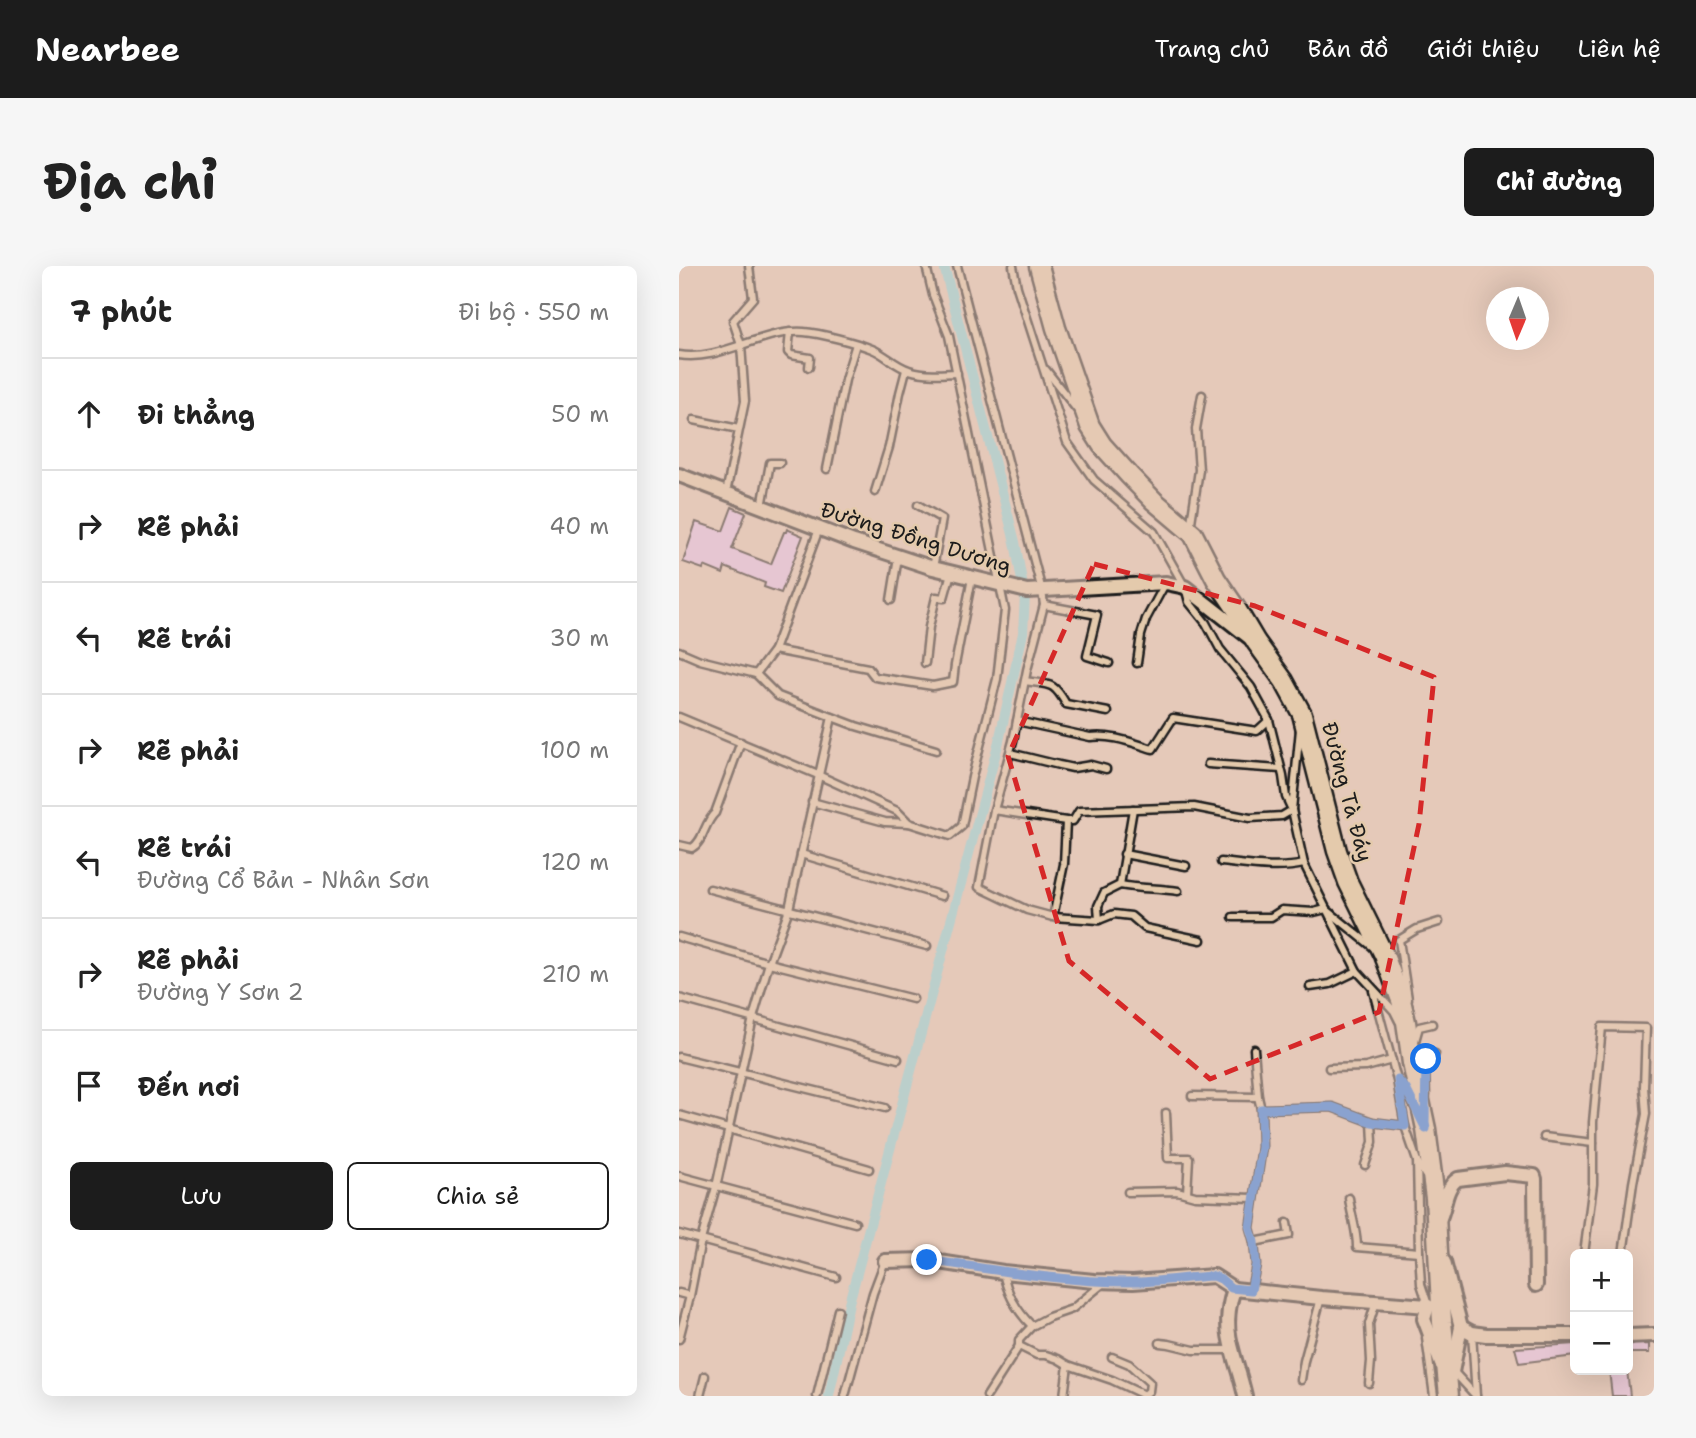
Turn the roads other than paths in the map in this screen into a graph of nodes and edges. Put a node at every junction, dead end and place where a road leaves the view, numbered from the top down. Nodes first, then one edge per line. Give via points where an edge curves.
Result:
1 (749, 266) edge
2 (926, 266) edge
3 (957, 266) edge
4 (1013, 266) edge
5 (1039, 266) edge
6 (790, 332) junction
7 (741, 345) junction
8 (856, 345) junction
9 (679, 355) edge
10 (1042, 366) junction
11 (809, 367) dead end
12 (907, 370) junction
13 (957, 373) junction
14 (1202, 395) dead end
15 (694, 420) dead end
16 (1090, 426) junction
17 (739, 429) junction
18 (780, 463) dead end
19 (827, 469) dead end
20 (679, 475) edge
21 (875, 492) dead end
22 (726, 493) junction
23 (918, 505) dead end
24 (762, 508) junction
25 (819, 529) junction
26 (1190, 531) junction
27 (898, 557) junction
28 (933, 568) junction
29 (951, 573) junction
30 (972, 578) junction
31 (1166, 583) junction
32 (1000, 585) junction
33 (1185, 587) junction
34 (1042, 591) junction
35 (891, 600) dead end
36 (1044, 606) junction
37 (1256, 642) junction
38 (773, 650) junction
39 (679, 651) edge
40 (925, 663) dead end
41 (1109, 663) dead end
42 (1137, 663) dead end
43 (755, 674) junction
44 (1025, 681) junction
45 (1108, 712) dead end
46 (1302, 714) junction
47 (679, 716) edge
48 (832, 717) junction
49 (1269, 720) junction
50 (1017, 721) junction
51 (741, 742) junction
52 (936, 750) dead end
53 (1010, 753) junction
54 (1208, 764) dead end
55 (1106, 769) dead end
56 (1282, 769) junction
57 (818, 775) junction
58 (812, 802) junction
59 (1133, 809) junction
60 (994, 810) junction
61 (1292, 810) junction
62 (1066, 821) junction
63 (909, 823) junction
64 (679, 845) edge
65 (801, 853) junction
66 (1124, 855) junction
67 (1221, 862) dead end
68 (1304, 864) junction
69 (1186, 866) dead end
70 (1121, 885) junction
71 (710, 889) dead end
72 (1178, 891) dead end
73 (942, 896) dead end
74 (789, 909) junction
75 (1326, 909) junction
76 (1233, 916) dead end
77 (1053, 917) junction
78 (1099, 919) junction
79 (1439, 922) dead end
80 (679, 937) edge
81 (1201, 940) dead end
82 (927, 946) dead end
83 (1384, 955) junction
84 (769, 962) junction
85 (1357, 971) junction
86 (1310, 987) dead end
87 (1373, 989) junction
88 (679, 998) edge
89 (913, 999) dead end
90 (753, 1018) junction
91 (1432, 1024) dead end
92 (1407, 1028) junction
93 (1254, 1049) dead end
94 (1435, 1054) dead end
95 (679, 1057) edge
96 (898, 1059) dead end
97 (1392, 1060) junction
98 (1412, 1063) junction
99 (1329, 1068) dead end
100 (742, 1073) junction
101 (1398, 1080) junction
102 (1192, 1096) dead end
103 (1258, 1097) junction
104 (885, 1108) dead end
105 (1261, 1109) junction
106 (1166, 1113) dead end
107 (679, 1115) edge
108 (1372, 1122) junction
109 (1405, 1126) junction
110 (1425, 1126) junction
111 (729, 1129) junction
112 (1544, 1137) dead end
113 (1593, 1143) junction
114 (1417, 1161) junction
115 (1365, 1165) dead end
116 (869, 1169) dead end
117 (679, 1176) edge
118 (716, 1187) junction
119 (1128, 1192) dead end
120 (1187, 1193) junction
121 (1253, 1198) junction
122 (1435, 1198) junction
123 (1349, 1199) dead end
124 (855, 1223) dead end
125 (1287, 1223) dead end
126 (1436, 1229) junction
127 (679, 1234) edge
128 (701, 1240) junction
129 (1254, 1242) junction
130 (1585, 1249) edge
131 (1624, 1249) edge
132 (1419, 1252) junction
133 (885, 1261) joint
134 (1003, 1272) junction
135 (836, 1277) dead end
136 (1106, 1281) junction
137 (1536, 1286) dead end
138 (1234, 1289) junction
139 (1251, 1290) junction
140 (679, 1293) edge
141 (690, 1296) junction
142 (1321, 1298) junction
143 (1376, 1302) junction
144 (838, 1310) dead end
145 (1426, 1313) junction
146 (1032, 1326) junction
147 (1467, 1330) junction
148 (1570, 1335) edge
149 (1654, 1335) edge
150 (1633, 1336) edge
151 (679, 1339) edge
152 (1160, 1343) dead end
153 (1019, 1346) junction
154 (1231, 1350) junction
155 (1112, 1357) dead end
156 (1068, 1365) junction
157 (705, 1376) dead end
158 (1301, 1380) dead end
159 (1369, 1383) dead end
160 (1446, 1388) edge
161 (700, 1396) edge
162 (817, 1396) edge
163 (845, 1396) edge
164 (987, 1396) edge
165 (1064, 1396) edge
166 (1144, 1396) edge
167 (1245, 1396) edge
168 (1476, 1396) edge

1 - 7 lane via 753,298 733,321
2 - 13 lane
3 - 34 lane
4 - 10 lane
5 - 16 street, Đường Tà Đáy
6 - 7 lane
6 - 8 lane
6 - 11 lane via 788,352 810,358
7 - 9 lane via 720,352
7 - 17 lane via 745,401
8 - 12 lane via 873,349
8 - 19 lane
10 - 16 lane
10 - 33 lane via 1067,442 1094,480 1154,532
12 - 13 lane
12 - 21 lane
13 - 32 lane
14 - 26 lane via 1196,429 1199,470
15 - 17 lane
16 - 26 street, Đường Tà Đáy via 1129,475
17 - 22 lane
18 - 24 lane via 770,463
20 - 22 street, Đường Đồng Dương
22 - 24 street, Đường Đồng Dương
23 - 28 lane via 942,519
24 - 25 street, Đường Đồng Dương
25 - 27 street, Đường Đồng Dương
25 - 38 lane
26 - 37 street, Đường Tà Đáy
27 - 28 street, Đường Đồng Dương
27 - 35 lane
28 - 29 street, Đường Đồng Dương
29 - 30 street, Đường Đồng Dương
29 - 40 lane via 944,598 936,597
30 - 32 street, Đường Đồng Dương
30 - 38 lane via 953,682 933,686 875,677 868,668
31 - 33 street, Đường Đồng Dương
31 - 34 street, Đường Đồng Dương
31 - 42 lane via 1146,619
32 - 34 street, Đường Đồng Dương
32 - 63 lane via 1005,610 997,679 962,826 950,836
33 - 37 street, Đường Đồng Dương
33 - 49 lane via 1189,602 1251,687
34 - 36 lane
36 - 41 lane via 1097,615 1087,656
36 - 44 lane
37 - 46 street, Đường Tà Đáy
38 - 43 lane
39 - 43 lane
43 - 48 lane via 778,695
44 - 45 lane via 1053,685 1066,704
44 - 50 lane
46 - 61 lane
46 - 83 street, Đường Tà Đáy via 1337,851
47 - 51 lane
48 - 52 lane
48 - 57 lane
49 - 50 lane via 1257,730 1173,718 1153,749
49 - 56 lane
50 - 53 lane
51 - 57 lane
51 - 64 lane via 715,813 697,845
53 - 55 lane via 1073,768 1091,765
53 - 60 lane
54 - 56 lane
56 - 61 lane
57 - 58 lane
57 - 63 lane via 897,811
58 - 63 lane via 885,822
58 - 65 lane
59 - 61 lane via 1194,807 1250,818 1282,817
59 - 62 lane via 1079,811 1073,821
59 - 66 lane
60 - 62 lane
60 - 77 lane via 979,887
61 - 68 lane
62 - 77 lane via 1064,864
65 - 73 lane
65 - 74 lane
66 - 69 lane
66 - 70 lane
67 - 68 lane via 1268,867
68 - 75 lane
70 - 72 lane
70 - 78 lane via 1104,893
71 - 74 lane
74 - 82 lane
74 - 84 lane
75 - 76 lane via 1282,910 1271,917
75 - 83 lane
75 - 85 lane
77 - 78 lane
78 - 81 lane via 1114,914 1131,916 1145,928
79 - 92 lane via 1399,940 1409,1004
80 - 84 lane
83 - 92 street, Đường Tà Đáy
84 - 89 lane
84 - 90 lane
85 - 86 lane via 1330,984
85 - 87 lane
87 - 92 lane
87 - 97 lane
88 - 90 lane
90 - 96 lane
90 - 100 lane
91 - 98 lane via 1417,1029
92 - 98 street, Đường Tà Đáy
93 - 103 lane
94 - 110 lane via 1426,1059
95 - 100 lane
97 - 99 lane via 1366,1067
97 - 101 lane
98 - 110 street, Đường Tà Đáy
100 - 104 lane
100 - 111 lane
101 - 109 lane
101 - 110 lane
102 - 103 lane
103 - 105 lane
105 - 108 lane via 1332,1107
105 - 121 lane via 1262,1147
106 - 120 lane via 1168,1158 1189,1158
107 - 111 lane
108 - 109 lane
108 - 115 lane via 1373,1142
109 - 114 lane
110 - 122 street, Đường Tà Đáy
111 - 116 lane
111 - 118 lane
112 - 113 lane
113 - 130 lane
113 - 131 lane via 1602,1027 1646,1028 1646,1114
114 - 122 lane
114 - 132 lane
117 - 118 lane
118 - 124 lane
118 - 128 lane
119 - 120 lane
120 - 121 lane
121 - 129 lane via 1250,1228
122 - 126 street, Đường Tà Đáy
123 - 132 lane via 1357,1247
125 - 129 lane via 1289,1235
126 - 137 street via 1452,1182 1505,1173 1534,1177
126 - 147 street
126 - 160 street, Đường Tà Đáy
127 - 128 lane
128 - 135 lane
128 - 141 lane
129 - 139 lane
132 - 145 lane
133 - 134 street via 927,1260
133 - 163 lane
134 - 136 street
134 - 146 lane via 1012,1301
136 - 138 street via 1142,1288 1214,1276
136 - 146 lane via 1072,1309
138 - 139 street
138 - 154 street via 1228,1307
139 - 142 street
140 - 141 lane
141 - 151 lane
142 - 143 street
142 - 158 lane
143 - 145 street
143 - 159 lane via 1369,1324
144 - 162 lane
145 - 160 street
146 - 153 lane
147 - 148 street via 1486,1335
147 - 160 street
147 - 168 lane
149 - 150 street
152 - 154 lane via 1194,1350
153 - 156 lane
153 - 164 lane
154 - 167 street
155 - 166 lane via 1129,1364 1150,1383
156 - 165 lane
156 - 166 lane
157 - 161 lane
160 - 168 lane

